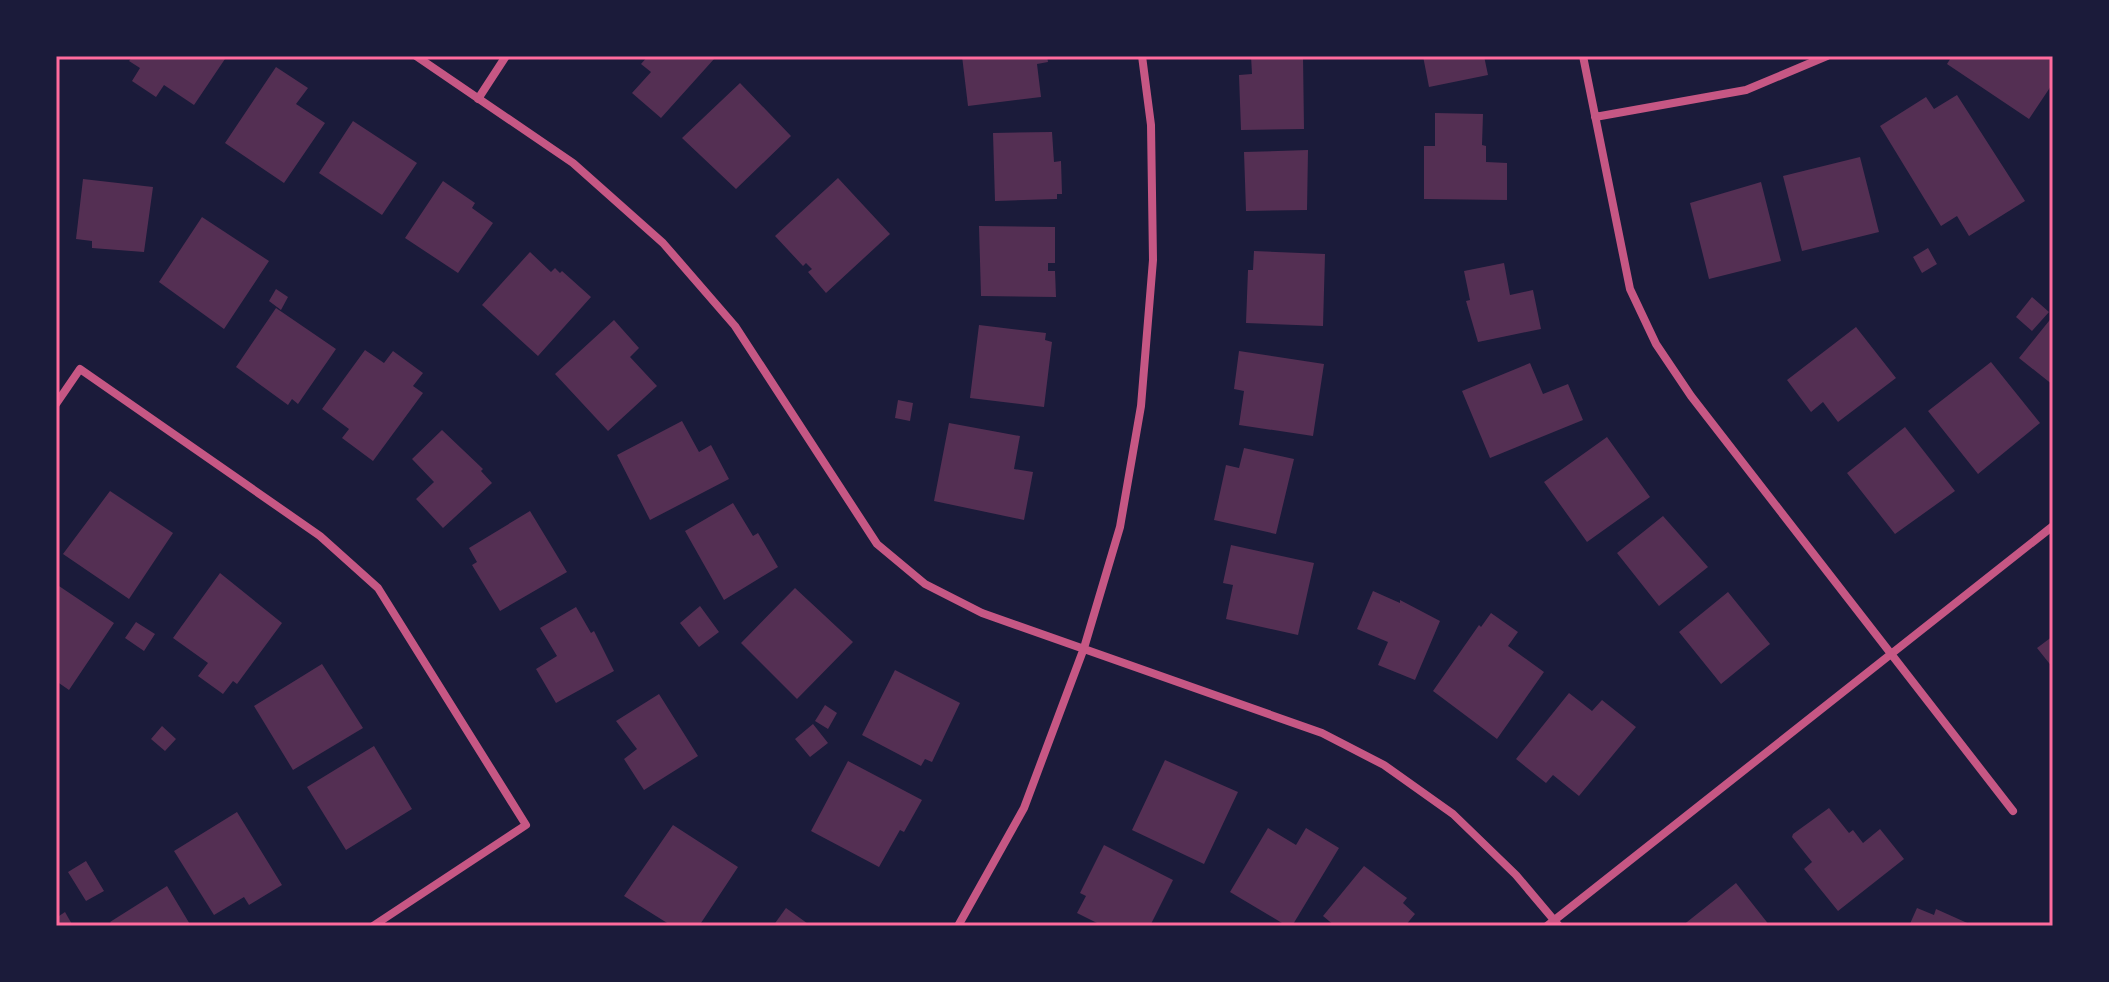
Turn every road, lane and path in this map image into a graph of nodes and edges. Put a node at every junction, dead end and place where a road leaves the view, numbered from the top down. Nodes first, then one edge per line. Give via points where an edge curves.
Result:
1 (416, 56) edge
2 (506, 56) edge
3 (1142, 56) edge
4 (1583, 56) edge
5 (1827, 56) edge
6 (478, 99) junction
7 (1595, 117) junction
8 (56, 404) edge
9 (2053, 526) edge
10 (1084, 648) junction
11 (1890, 654) junction
12 (2013, 811) dead end
13 (1554, 924) edge
14 (373, 926) edge
15 (958, 926) edge

1 - 6 street
2 - 6 street
3 - 10 street via 1151,125 1153,260 1141,406 1120,527
4 - 7 street
5 - 7 street via 1746,90
6 - 10 street via 573,163 663,243 735,326 877,544 925,584 982,613
7 - 11 street via 1630,289 1656,344
8 - 14 street via 80,369 320,536 378,588 526,825
9 - 11 street
10 - 13 street via 1322,733 1384,765 1453,814 1516,875
10 - 15 street via 1024,808
11 - 12 street
11 - 13 street

